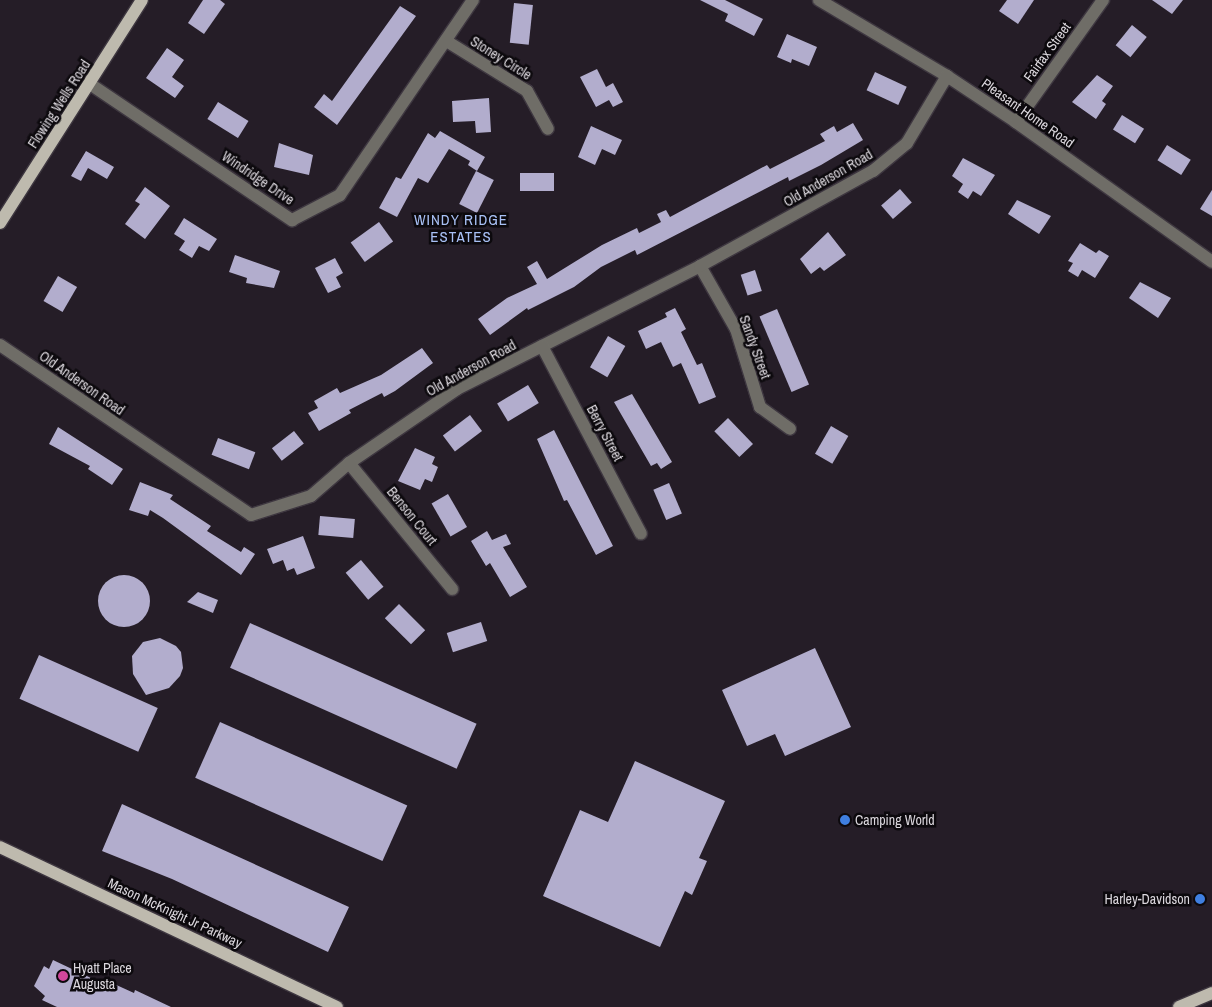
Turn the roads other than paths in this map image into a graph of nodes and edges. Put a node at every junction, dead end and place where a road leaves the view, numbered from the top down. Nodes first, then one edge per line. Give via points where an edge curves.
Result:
1 (142, 0) edge
2 (474, 0) edge
3 (819, 0) edge
4 (1103, 0) edge
5 (448, 42) junction
6 (947, 76) junction
7 (90, 84) junction
8 (1016, 122) junction
9 (548, 129) dead end
10 (0, 223) edge
11 (1212, 262) edge
12 (700, 266) junction
13 (0, 345) edge
14 (542, 346) junction
15 (790, 429) dead end
16 (349, 463) junction
17 (641, 534) dead end
18 (452, 589) dead end
19 (0, 847) edge
20 (1212, 993) edge
21 (337, 1007) edge
22 (1179, 1007) edge

1 - 7 main road, Flowing Wells Road
2 - 5 street, Windridge Drive
3 - 6 street, Pleasant Home Road
4 - 8 street, Fairfax Street
5 - 7 street, Windridge Drive via 340,195 292,220
5 - 9 street, Stoney Circle via 527,91
6 - 8 street, Pleasant Home Road
6 - 12 street, Old Anderson Road via 907,143 873,172
7 - 10 main road, Flowing Wells Road
8 - 11 street, Pleasant Home Road
12 - 14 street, Old Anderson Road
12 - 15 street, Sandy Street via 736,329 760,407
13 - 16 street, Old Anderson Road via 251,515 311,496
14 - 16 street, Old Anderson Road via 458,390
14 - 17 street, Berry Street
16 - 18 street, Benson Court
19 - 21 main road, Mason McKnight Jr Parkway
20 - 22 main road

